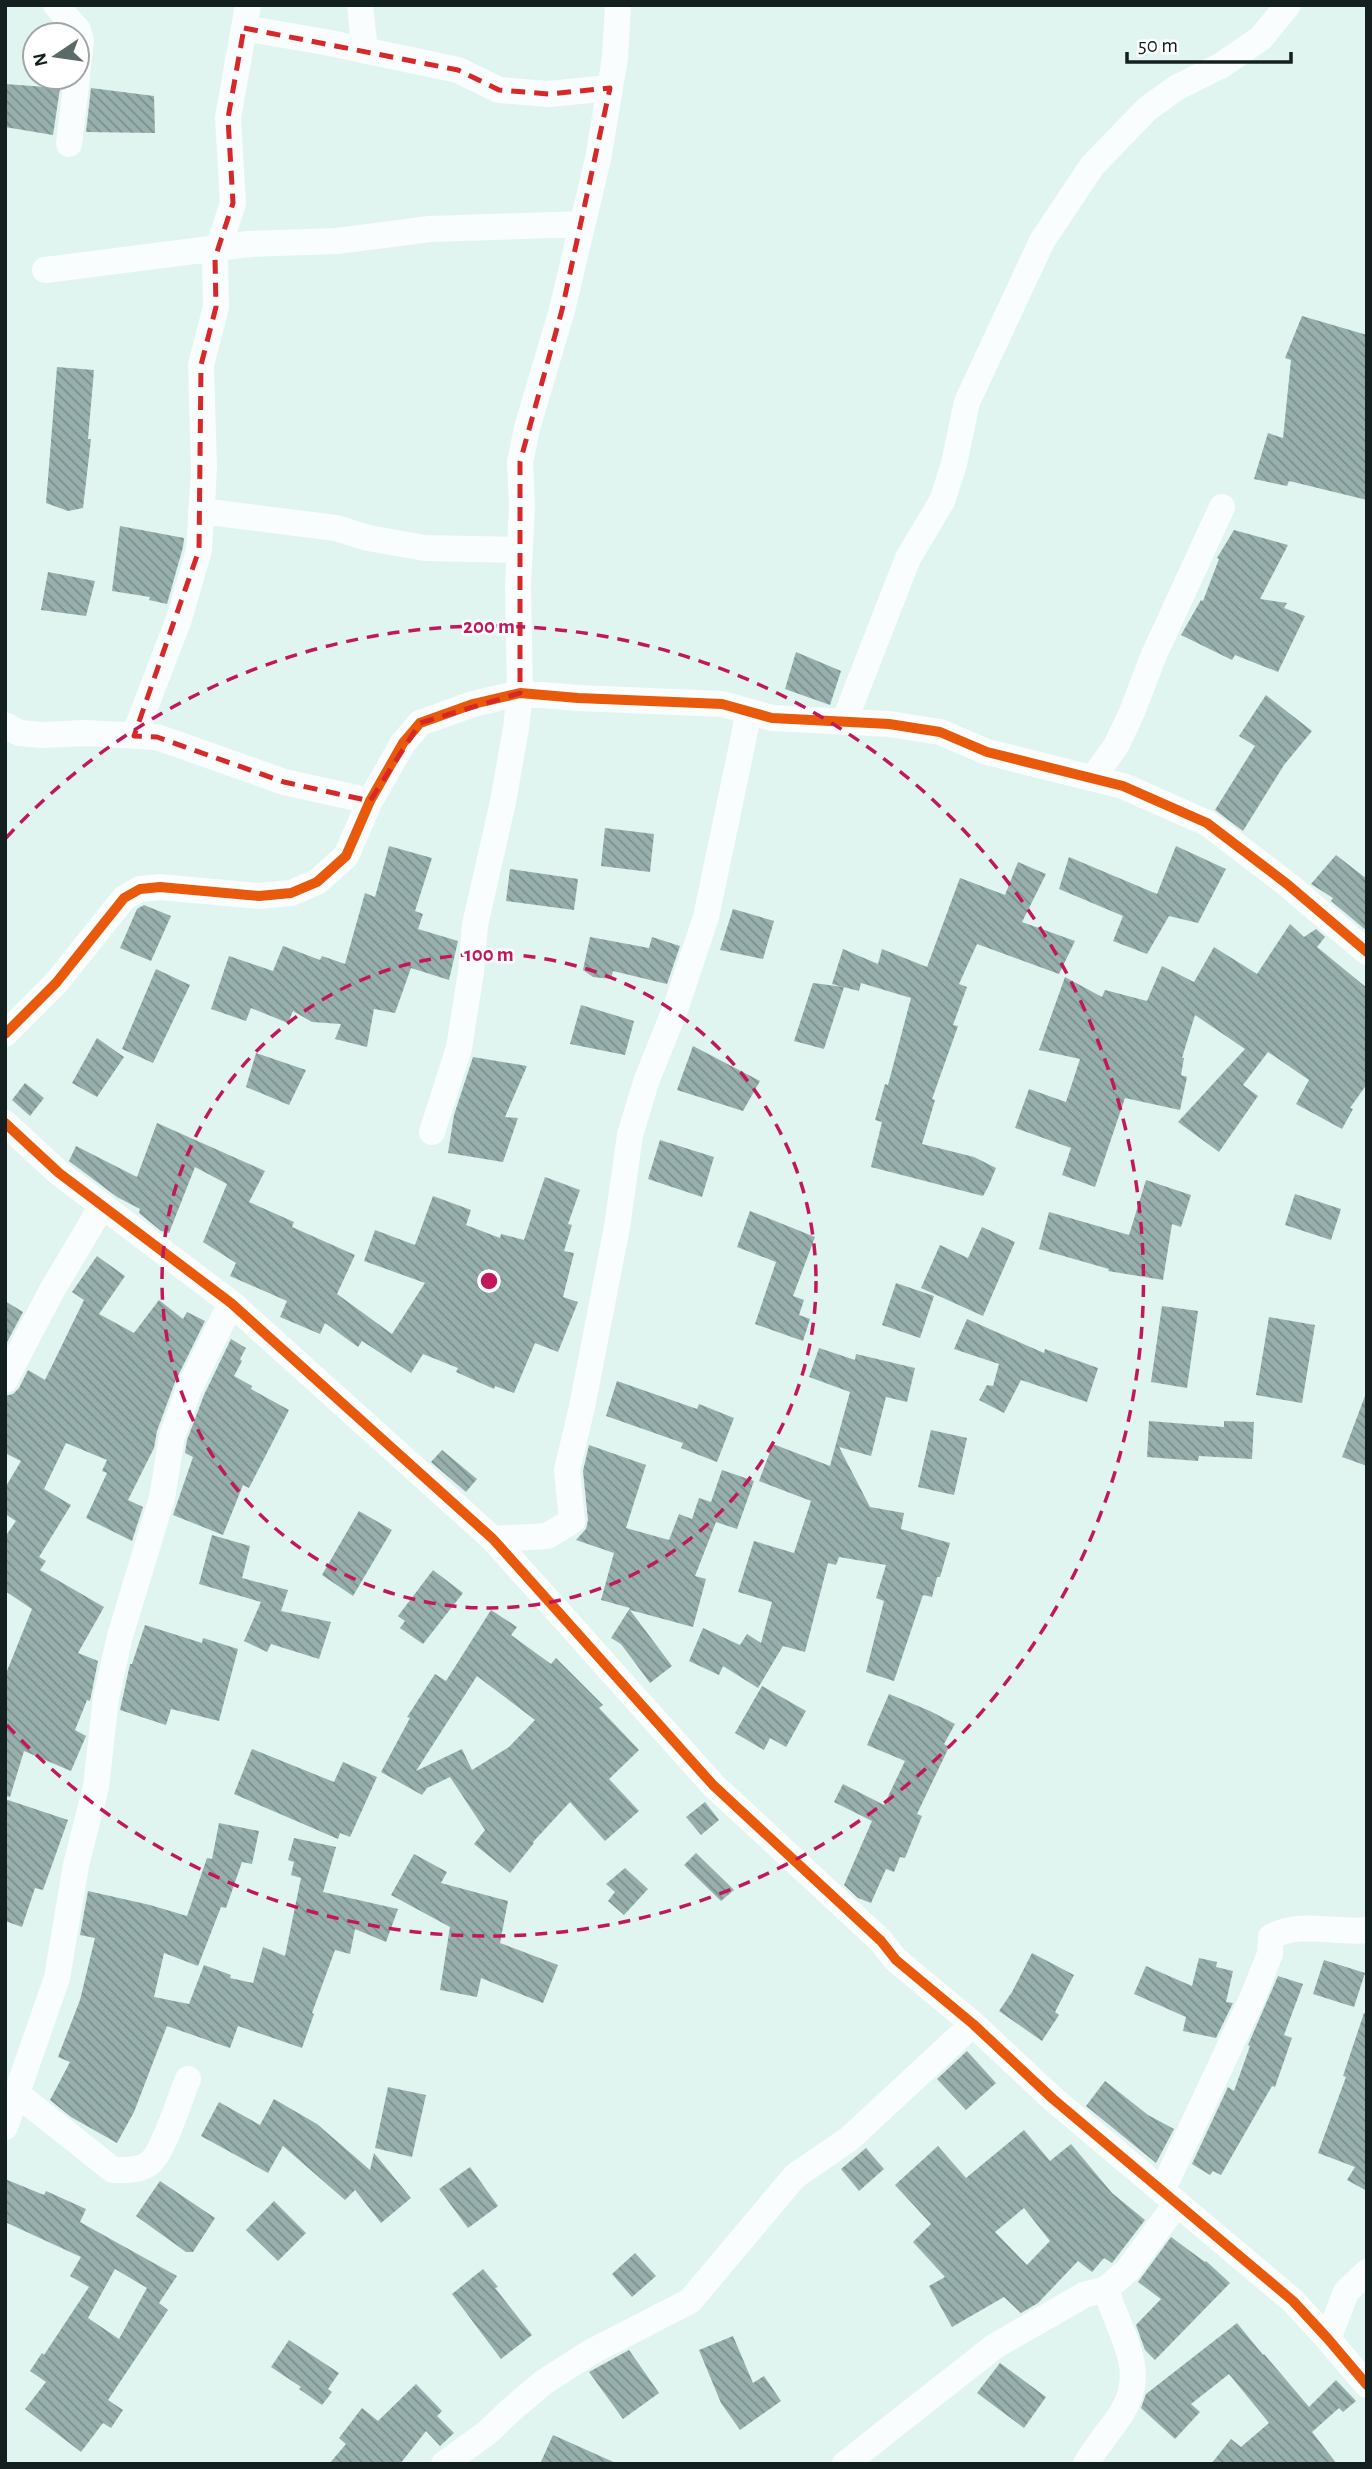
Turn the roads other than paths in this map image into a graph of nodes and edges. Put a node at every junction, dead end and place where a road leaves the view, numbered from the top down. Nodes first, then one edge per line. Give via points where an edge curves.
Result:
1 (56, 5) edge
2 (360, 5) edge
3 (618, 5) edge
4 (1287, 5) edge
5 (246, 17) edge
6 (70, 21) edge
7 (365, 51) junction
8 (610, 88) junction
9 (75, 91) edge
10 (69, 144) dead end
11 (582, 224) junction
12 (218, 247) junction
13 (45, 270) dead end
14 (1222, 507) dead end
15 (201, 511) junction
16 (519, 550) junction
17 (520, 693) junction
18 (749, 712) junction
19 (844, 722) junction
20 (5, 725) edge
21 (134, 736) junction
22 (1093, 778) junction
23 (370, 801) junction
24 (1367, 952) edge
25 (5, 1034) edge
26 (5, 1124) edge
27 (432, 1132) dead end
28 (102, 1206) junction
29 (231, 1303) junction
30 (5, 1380) edge
31 (493, 1539) junction
32 (1367, 1930) edge
33 (973, 2024) junction
34 (188, 2079) dead end
35 (17, 2094) junction
36 (5, 2127) edge
37 (1170, 2197) junction
38 (1367, 2272) edge
39 (1106, 2289) junction
40 (1328, 2339) junction
41 (1367, 2385) edge
42 (444, 2464) edge
43 (845, 2464) edge
44 (1086, 2464) edge

1 - 6 street
2 - 7 street
3 - 8 street
4 - 19 street via 1261,38 1147,109 1092,166 1042,241 967,402 942,501 908,558
5 - 7 street
5 - 12 street via 228,118 233,203
7 - 8 street via 458,70 499,90 549,94
8 - 11 street
9 - 10 street
11 - 12 street via 430,229 337,241
11 - 16 street via 520,462
12 - 13 street
12 - 15 street via 216,307 201,365
14 - 22 street via 1116,746
15 - 16 street via 336,528 425,548
15 - 21 street via 199,550 179,619
16 - 17 street
17 - 18 street via 722,704
17 - 23 street via 420,723 403,743
17 - 27 street via 503,802 475,925 459,1048
18 - 19 street via 772,718
18 - 31 street via 706,917 629,1135 617,1227 567,1469 572,1521 547,1536
19 - 22 street via 940,732 987,752
20 - 21 street via 19,733
21 - 23 street via 157,737 284,782
22 - 24 street via 1123,786 1207,823
23 - 25 street via 346,856 317,882 291,893 259,896 160,887 140,889 124,898 57,983
26 - 28 street
28 - 29 street
28 - 30 street
29 - 31 street
29 - 35 street via 189,1389 172,1436 162,1498 106,1698 96,1787 76,1865 57,1978
31 - 33 street via 713,1785 897,1960
32 - 37 street via 1297,1928 1271,1937 1270,1954
33 - 37 street
33 - 42 street via 849,2139 795,2176 690,2301 544,2382
34 - 35 street via 151,2162 133,2170 113,2170
35 - 36 street
37 - 39 street via 1128,2270
37 - 40 street via 1293,2301
38 - 40 street via 1346,2292
39 - 43 street via 1084,2295 995,2346
39 - 44 street via 1124,2333 1134,2376 1123,2412
40 - 41 street

